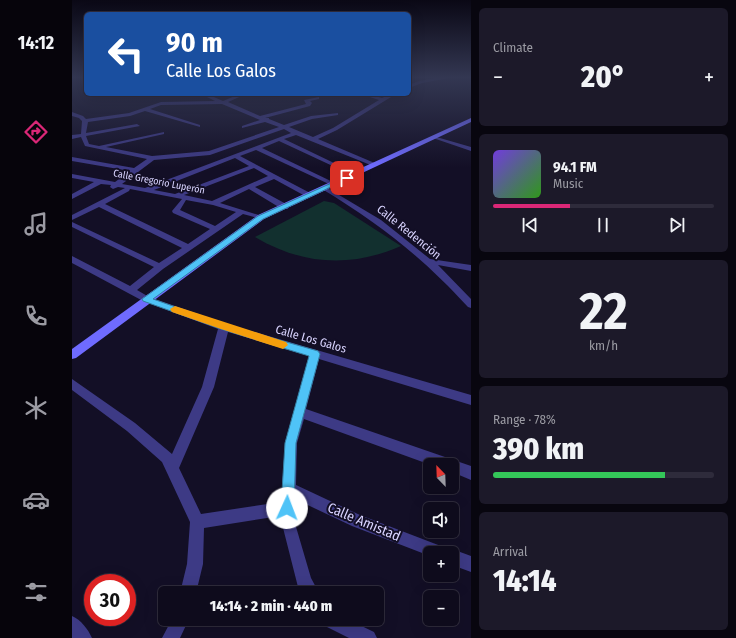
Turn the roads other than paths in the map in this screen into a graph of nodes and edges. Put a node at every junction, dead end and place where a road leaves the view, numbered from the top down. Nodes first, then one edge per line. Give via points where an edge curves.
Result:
1 (145, 108) joint
2 (238, 108) edge
3 (299, 108) edge
4 (370, 108) edge
5 (72, 114) edge
6 (336, 114) dead end
7 (264, 118) junction
8 (471, 120) edge
9 (85, 121) junction
10 (137, 126) dead end
11 (198, 126) dead end
12 (244, 127) dead end
13 (286, 127) junction
14 (298, 132) junction
15 (162, 133) dead end
16 (83, 136) junction
17 (152, 136) junction
18 (72, 137) edge
19 (435, 137) junction
20 (279, 139) junction
21 (314, 139) junction
22 (94, 147) junction
23 (257, 148) junction
24 (471, 149) edge
25 (122, 152) junction
26 (235, 156) junction
27 (152, 158) junction
28 (72, 159) edge
29 (375, 165) junction
30 (254, 166) junction
31 (134, 170) junction
32 (354, 174) junction
33 (72, 176) edge
34 (274, 176) junction
35 (72, 179) edge
36 (99, 183) junction
37 (333, 184) junction
38 (115, 185) junction
39 (250, 187) junction
40 (324, 188) junction
41 (127, 190) junction
42 (146, 190) junction
43 (310, 195) junction
44 (72, 197) edge
45 (180, 198) junction
46 (213, 203) junction
47 (98, 204) junction
48 (285, 207) junction
49 (241, 212) junction
50 (261, 217) junction
51 (72, 218) edge
52 (72, 224) edge
53 (216, 229) junction
54 (189, 248) junction
55 (72, 259) edge
56 (429, 261) junction
57 (160, 267) junction
58 (471, 268) edge
59 (130, 291) junction
60 (146, 299) junction
61 (471, 305) edge
62 (224, 327) junction
63 (72, 354) edge
64 (315, 354) junction
65 (72, 384) edge
66 (471, 400) edge
67 (299, 412) junction
68 (431, 458) edge
69 (172, 468) junction
70 (459, 468) edge
71 (471, 473) edge
72 (288, 488) junction
73 (287, 508) junction
74 (197, 522) junction
75 (423, 546) edge
76 (459, 560) edge
77 (471, 564) edge
78 (190, 586) edge
79 (307, 586) edge
80 (72, 625) edge
81 (177, 626) edge
82 (343, 626) edge
83 (83, 638) edge
84 (171, 638) edge
85 (368, 638) edge

1 - 9 street via 125,115
1 - 11 street
2 - 7 street
3 - 7 street
4 - 21 street via 331,132
5 - 9 street
6 - 13 street via 311,118
7 - 12 street
7 - 13 street
8 - 19 main road
9 - 16 street
10 - 16 street
13 - 14 street
13 - 27 street via 210,153
14 - 20 street
14 - 21 street
15 - 17 street
16 - 18 street
16 - 22 street via 84,142
17 - 22 street
17 - 25 street via 152,139
19 - 24 street
19 - 29 main road
20 - 23 street
20 - 32 street
21 - 29 street
22 - 25 street
23 - 26 street
23 - 37 street
25 - 27 street
26 - 30 street
26 - 42 street
27 - 31 street
28 - 31 street
29 - 32 main road
30 - 34 street
30 - 45 street
31 - 38 street
32 - 37 main road
33 - 36 street, Calle Gregorio Luperón
34 - 39 street
34 - 43 street
35 - 36 street, Calle Gregorio Luperón
36 - 38 street, Calle Gregorio Luperón
36 - 44 street
37 - 40 main road
38 - 41 street, Calle Gregorio Luperón
38 - 42 street, Calle Gregorio Luperón
39 - 46 street
39 - 48 street
40 - 43 main road
40 - 56 street, Calle Redención via 387,227
41 - 45 street, Calle Gregorio Luperón
41 - 47 street
42 - 45 street, Calle Gregorio Luperón
43 - 48 main road
45 - 46 street, Calle Gregorio Luperón
45 - 49 street, Calle Gregorio Luperón
45 - 53 street via 176,211
46 - 49 street, Calle Gregorio Luperón
47 - 51 street
47 - 54 street
48 - 50 main road
49 - 50 street, Calle Gregorio Luperón
49 - 53 street
50 - 60 main road
52 - 57 street
53 - 54 street
54 - 57 street
55 - 59 street, Calle Los Galos
56 - 58 street
56 - 61 street, Calle Redención
57 - 59 street
59 - 60 street, Calle Los Galos
60 - 62 street, Calle Los Galos
60 - 63 main road
62 - 64 street, Calle Los Galos
62 - 69 street via 208,387
64 - 66 street, Calle Los Galos
64 - 67 street
65 - 69 street via 131,427 167,458
67 - 68 street
67 - 72 street via 291,443
69 - 74 street
70 - 71 street
72 - 73 street
72 - 75 street, Calle Amistad via 357,521
73 - 74 street
73 - 79 street via 287,520
74 - 78 street via 195,564
76 - 77 street
80 - 83 street
81 - 84 street
82 - 85 street

